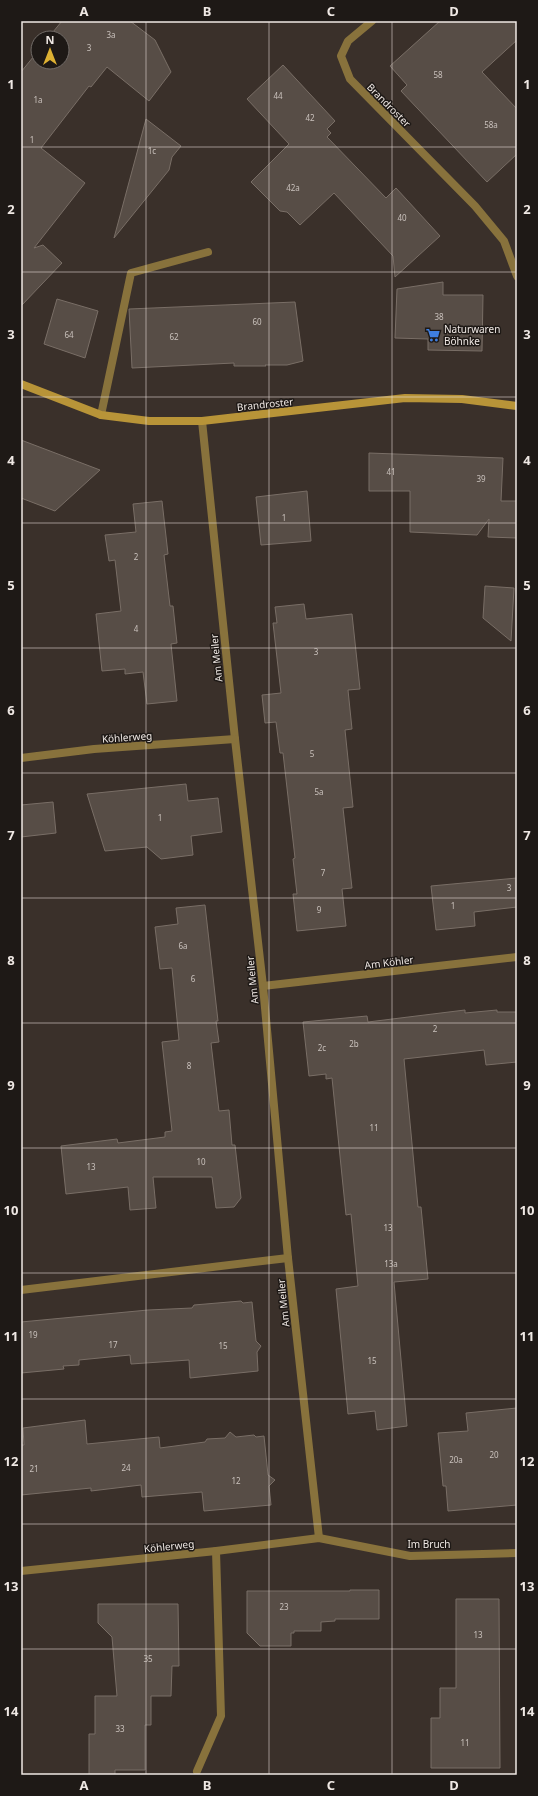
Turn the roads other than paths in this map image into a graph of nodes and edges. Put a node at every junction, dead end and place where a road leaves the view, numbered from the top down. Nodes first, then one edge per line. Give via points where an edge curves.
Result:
1 (372, 21) edge
2 (208, 252) dead end
3 (517, 276) edge
4 (21, 384) edge
5 (517, 406) edge
6 (101, 415) junction
7 (202, 421) junction
8 (235, 739) junction
9 (21, 758) edge
10 (517, 957) edge
11 (263, 986) junction
12 (288, 1258) junction
13 (21, 1290) edge
14 (319, 1538) junction
15 (216, 1551) junction
16 (517, 1553) edge
17 (21, 1571) edge
18 (197, 1771) dead end

1 - 3 street, Brandroster via 348,41 341,56 350,79 475,206 504,241
2 - 6 street via 131,273
4 - 6 street, Brandroster
5 - 7 street, Brandroster via 462,399 405,398
6 - 7 street, Brandroster via 148,421
7 - 8 street, Am Meiler
8 - 9 street, Köhlerweg via 94,749
8 - 11 street, Am Meiler
10 - 11 street, Am Köhler
11 - 12 street, Am Meiler
12 - 13 street
12 - 14 street, Am Meiler
14 - 15 street, Köhlerweg
14 - 16 street, Im Bruch via 410,1556
15 - 17 street, Köhlerweg
15 - 18 street via 221,1716

